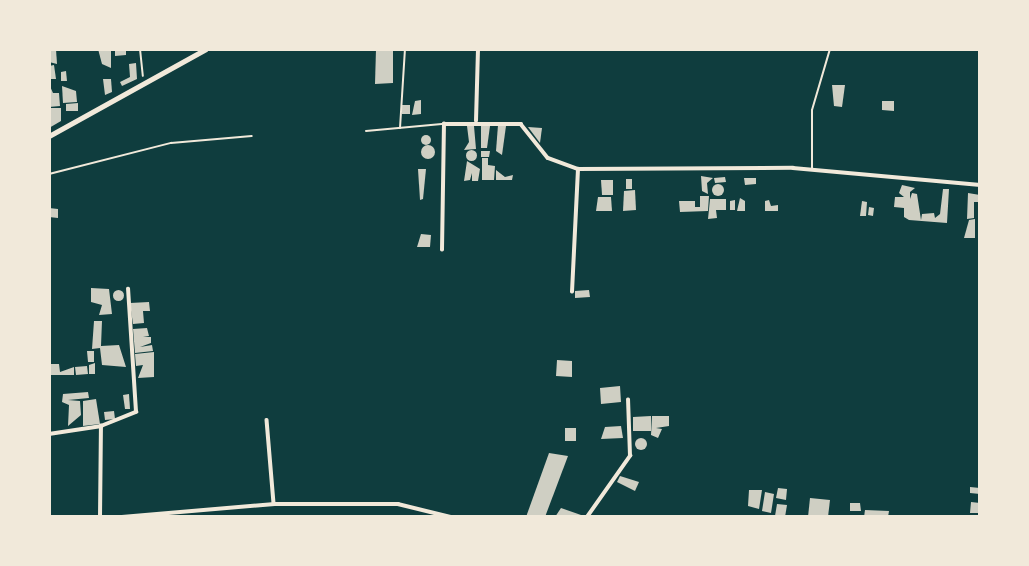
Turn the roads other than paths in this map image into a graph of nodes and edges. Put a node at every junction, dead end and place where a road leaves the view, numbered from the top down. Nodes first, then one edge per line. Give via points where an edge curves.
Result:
1 (206, 49) edge
2 (405, 49) edge
3 (478, 49) edge
4 (830, 49) edge
5 (476, 121) junction
6 (444, 124) junction
7 (400, 128) junction
8 (366, 131) dead end
9 (49, 136) edge
10 (252, 136) dead end
11 (578, 169) junction
12 (812, 169) junction
13 (49, 174) edge
14 (980, 185) edge
15 (442, 250) dead end
16 (128, 289) dead end
17 (572, 292) dead end
18 (628, 400) dead end
19 (267, 420) dead end
20 (101, 426) junction
21 (49, 434) edge
22 (274, 504) junction
23 (100, 517) edge
24 (122, 517) edge
25 (451, 517) edge
26 (587, 517) edge

1 - 9 main road
2 - 7 lane
3 - 5 street
4 - 12 lane via 812,110
5 - 6 street
5 - 11 street via 521,124 548,158
6 - 7 lane
6 - 15 street
7 - 8 lane
10 - 13 lane via 171,143
11 - 12 street
11 - 17 street
12 - 14 street
16 - 20 street via 138,408
18 - 26 street via 630,456
19 - 22 street
20 - 21 street
20 - 23 street
22 - 24 street
22 - 25 street via 398,504

